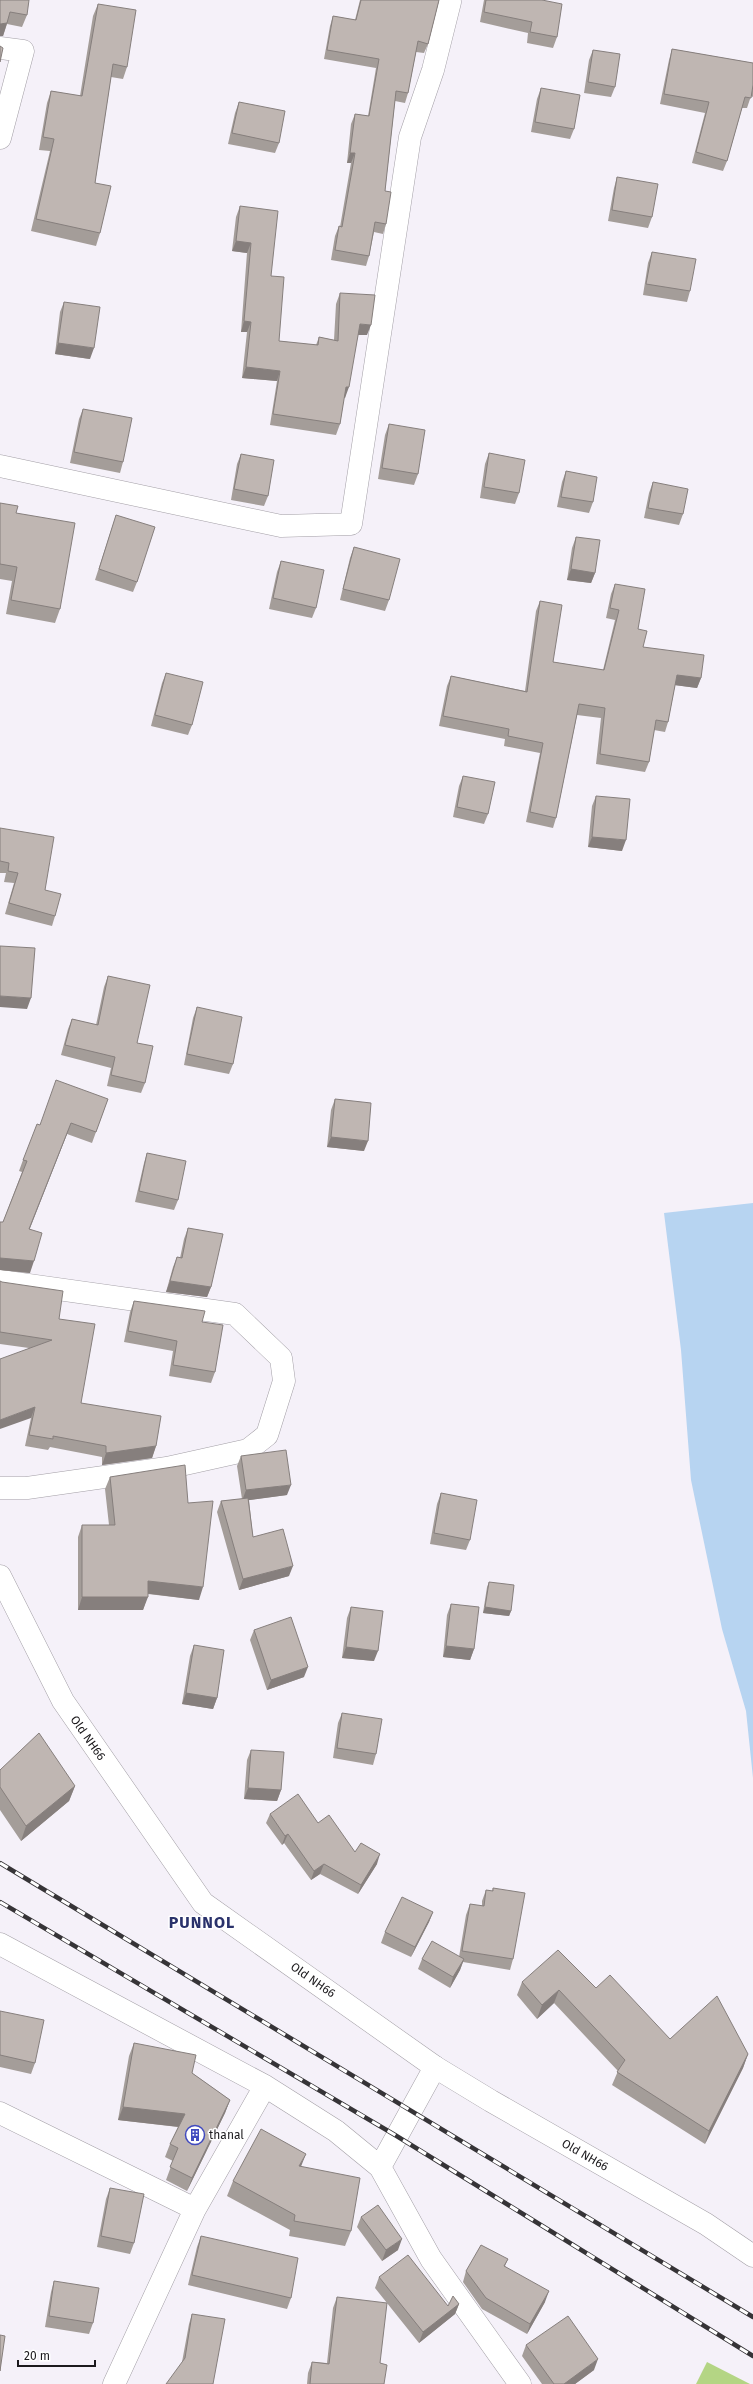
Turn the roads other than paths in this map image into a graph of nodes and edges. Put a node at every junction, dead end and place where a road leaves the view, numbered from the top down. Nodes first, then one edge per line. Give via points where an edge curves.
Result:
1 (450, 2) dead end
2 (0, 48) edge
3 (0, 138) edge
4 (0, 466) edge
5 (0, 1281) edge
6 (0, 1488) edge
7 (0, 1576) edge
8 (0, 1944) edge
9 (435, 2067) junction
10 (265, 2086) junction
11 (0, 2113) edge
12 (380, 2167) junction
13 (195, 2209) junction
14 (753, 2256) edge
15 (114, 2384) edge
16 (520, 2384) edge

1 - 4 street via 433,70 410,137 351,524 281,526
2 - 3 street via 23,51
5 - 6 street via 235,1314 281,1358 284,1381 267,1435 248,1450 167,1468 27,1488
7 - 9 street, Old NH66 via 63,1701 203,1903
8 - 10 street
9 - 12 street
9 - 14 street, Old NH66 via 491,2102 706,2224
10 - 12 street via 336,2131
10 - 13 street
11 - 13 street
12 - 16 street via 431,2259
13 - 15 street

